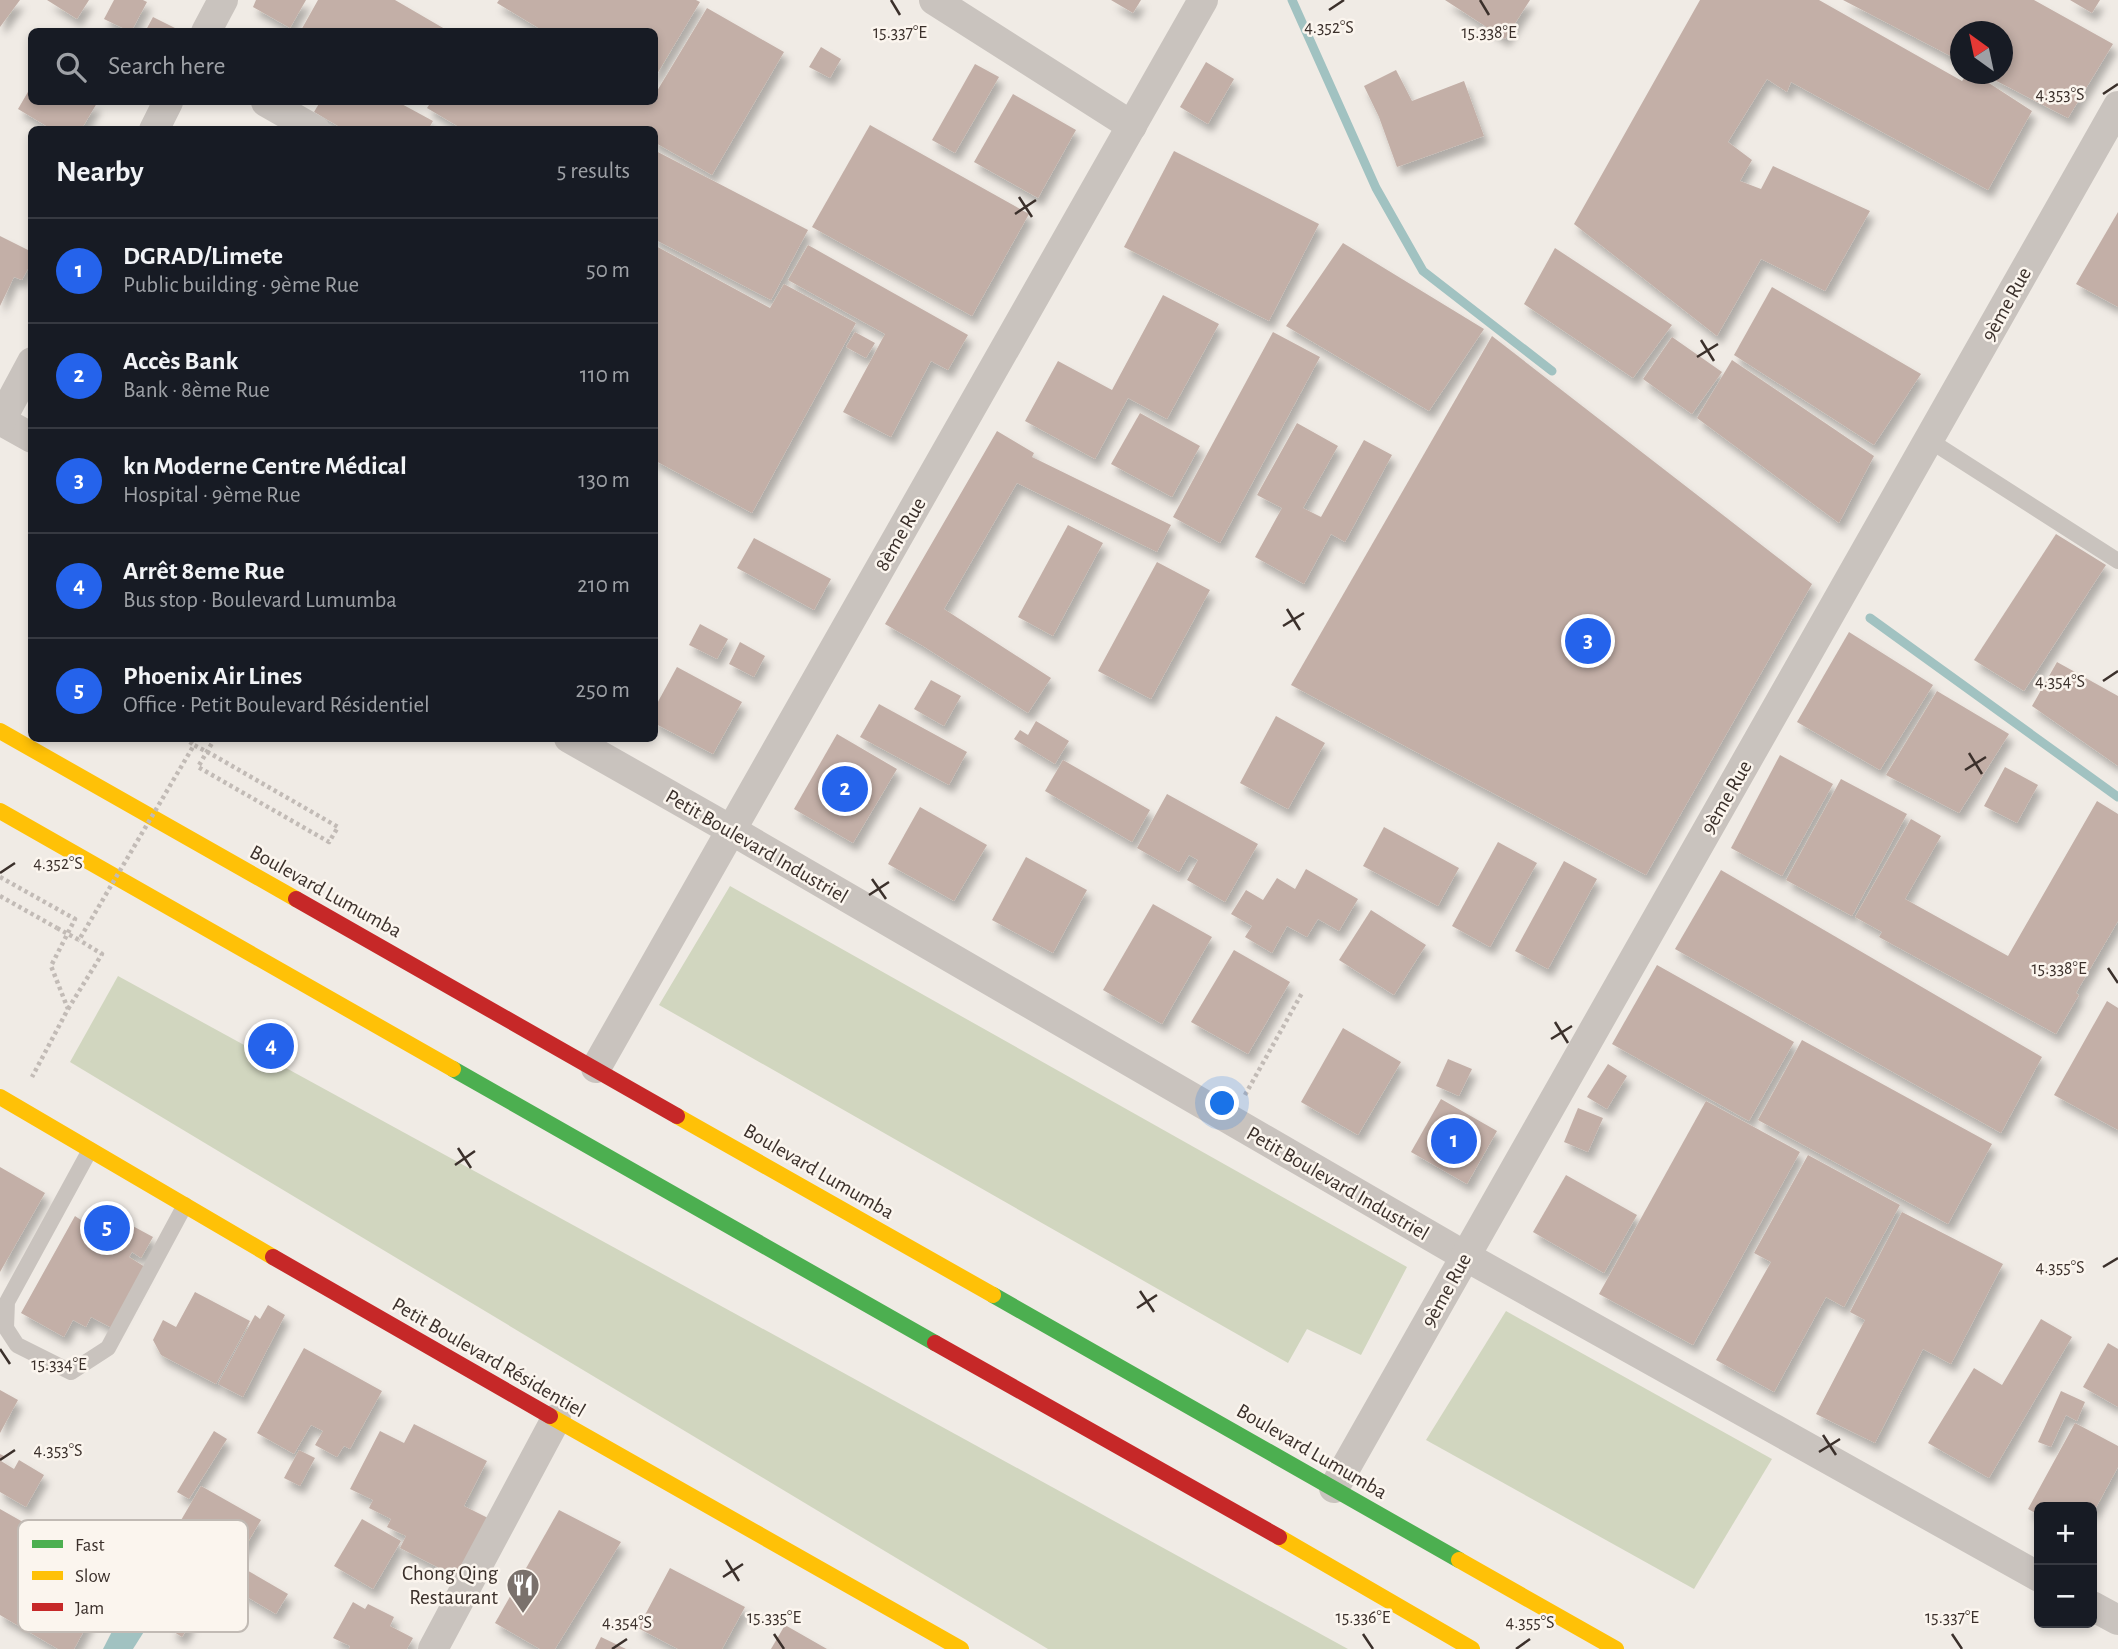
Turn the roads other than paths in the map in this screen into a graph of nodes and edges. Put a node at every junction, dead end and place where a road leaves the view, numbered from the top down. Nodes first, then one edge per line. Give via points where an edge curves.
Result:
1 (223, 0) edge
2 (934, 0) edge
3 (1203, 0) edge
4 (208, 28) edge
5 (166, 105) edge
6 (271, 105) edge
7 (2118, 106) edge
8 (156, 126) edge
9 (308, 126) edge
10 (1132, 126) junction
11 (28, 369) edge
12 (0, 421) edge
13 (28, 436) edge
14 (1929, 440) junction
15 (2118, 561) edge
16 (0, 731) edge
17 (576, 742) edge
18 (0, 811) edge
19 (731, 830) junction
20 (596, 1068) junction
21 (0, 1097) edge
22 (90, 1150) junction
23 (185, 1205) junction
24 (1465, 1256) junction
25 (556, 1419) junction
26 (1334, 1488) junction
27 (2034, 1574) edge
28 (2097, 1609) edge
29 (2118, 1620) edge
30 (433, 1649) edge
31 (961, 1649) edge
32 (1472, 1649) edge
33 (1616, 1649) edge

1 - 4 street
2 - 10 street
3 - 10 street, 8ème Rue
5 - 8 street
6 - 9 street
7 - 14 street, 9ème Rue
10 - 19 street, 8ème Rue
11 - 12 street
12 - 13 street
14 - 15 lane
14 - 24 street, 9ème Rue
16 - 20 main road, Boulevard Lumumba
17 - 19 street, Petit Boulevard Industriel
18 - 32 main road
19 - 20 street, 8ème Rue
19 - 24 street, Petit Boulevard Industriel
20 - 26 main road, Boulevard Lumumba
21 - 22 main road, Petit Boulevard Résidentiel
22 - 23 main road, Petit Boulevard Résidentiel
22 - 23 lane via 7,1302 6,1328 17,1345 71,1372 108,1348
23 - 25 main road, Petit Boulevard Résidentiel
24 - 26 street, 9ème Rue
24 - 27 street, Petit Boulevard Industriel
25 - 30 street
25 - 31 main road, Petit Boulevard Résidentiel
26 - 33 main road, Boulevard Lumumba
28 - 29 street

